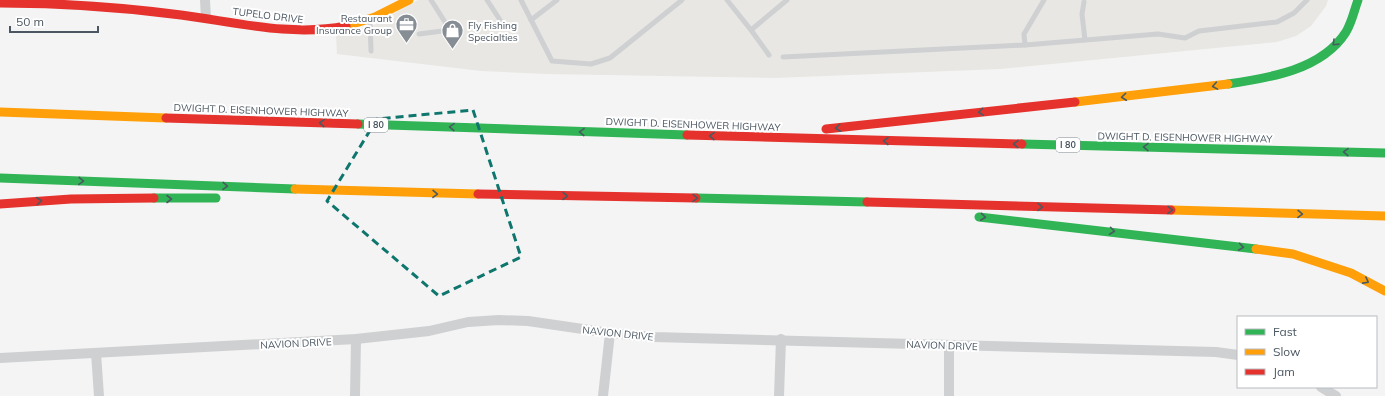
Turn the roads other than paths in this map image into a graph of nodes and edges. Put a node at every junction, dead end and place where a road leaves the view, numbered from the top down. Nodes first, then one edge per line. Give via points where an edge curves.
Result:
1 (21, 0) edge
2 (205, 0) edge
3 (409, 0) edge
4 (431, 0) edge
5 (487, 0) edge
6 (521, 0) edge
7 (557, 0) edge
8 (682, 0) edge
9 (727, 0) edge
10 (787, 0) edge
11 (1044, 0) edge
12 (1307, 0) edge
13 (1358, 0) edge
14 (1084, 2) dead end
15 (0, 3) edge
16 (206, 18) junction
17 (370, 20) junction
18 (531, 20) junction
19 (502, 23) dead end
20 (751, 30) junction
21 (419, 34) dead end
22 (1085, 40) junction
23 (1025, 45) junction
24 (371, 51) dead end
25 (769, 55) dead end
26 (783, 57) dead end
27 (0, 112) edge
28 (751, 137) junction
29 (1330, 142) dead end
30 (1164, 148) junction
31 (1385, 153) edge
32 (0, 178) edge
33 (396, 193) junction
34 (228, 197) dead end
35 (244, 197) dead end
36 (833, 202) junction
37 (0, 204) edge
38 (950, 214) dead end
39 (966, 216) dead end
40 (1385, 216) edge
41 (1385, 291) edge
42 (610, 334) junction
43 (781, 339) junction
44 (356, 340) junction
45 (949, 345) junction
46 (96, 353) junction
47 (1237, 355) edge
48 (0, 358) edge
49 (1323, 388) edge
50 (99, 396) edge
51 (355, 396) edge
52 (603, 396) edge
53 (779, 396) edge
54 (949, 396) edge
55 (1336, 396) edge

1 - 15 main road, TUPELO DRIVE
1 - 16 main road, TUPELO DRIVE via 92,2
2 - 16 street
3 - 17 main road, TUPELO DRIVE
4 - 21 lane via 450,30
5 - 19 lane
6 - 18 lane
7 - 18 lane
8 - 18 lane via 610,58 591,64 552,61
9 - 20 lane
10 - 20 lane
11 - 23 lane via 1024,34
12 - 22 lane via 1294,14 1277,22 1199,31 1185,38 1158,34
13 -> 28 main road via 1344,34 1323,55 1297,68 1250,80 1197,89
14 - 22 lane via 1082,14
16 - 17 main road, TUPELO DRIVE via 308,31 350,26
17 - 24 lane
20 - 25 lane
22 - 23 lane
23 - 26 lane
28 -> 27 main road, DWIGHT D. EISENHOWER HIGHWAY / I 80
30 -> 28 main road, DWIGHT D. EISENHOWER HIGHWAY / I 80
29 - 30 main road
31 -> 30 main road, DWIGHT D. EISENHOWER HIGHWAY / I 80
32 -> 33 main road
33 - 35 main road
33 -> 36 main road
37 -> 34 main road via 70,199
36 - 38 main road
36 -> 40 main road
39 -> 41 main road via 1293,254 1351,273
42 - 43 street, NAVION DRIVE
42 - 44 street, NAVION DRIVE via 528,321 499,320 468,322 429,331
42 - 52 street
43 - 45 street, NAVION DRIVE
43 - 53 street
44 - 46 street, NAVION DRIVE
44 - 51 street
45 - 47 street, NAVION DRIVE via 1216,352
45 - 54 street
46 - 48 street, NAVION DRIVE
46 - 50 street
49 - 55 street

